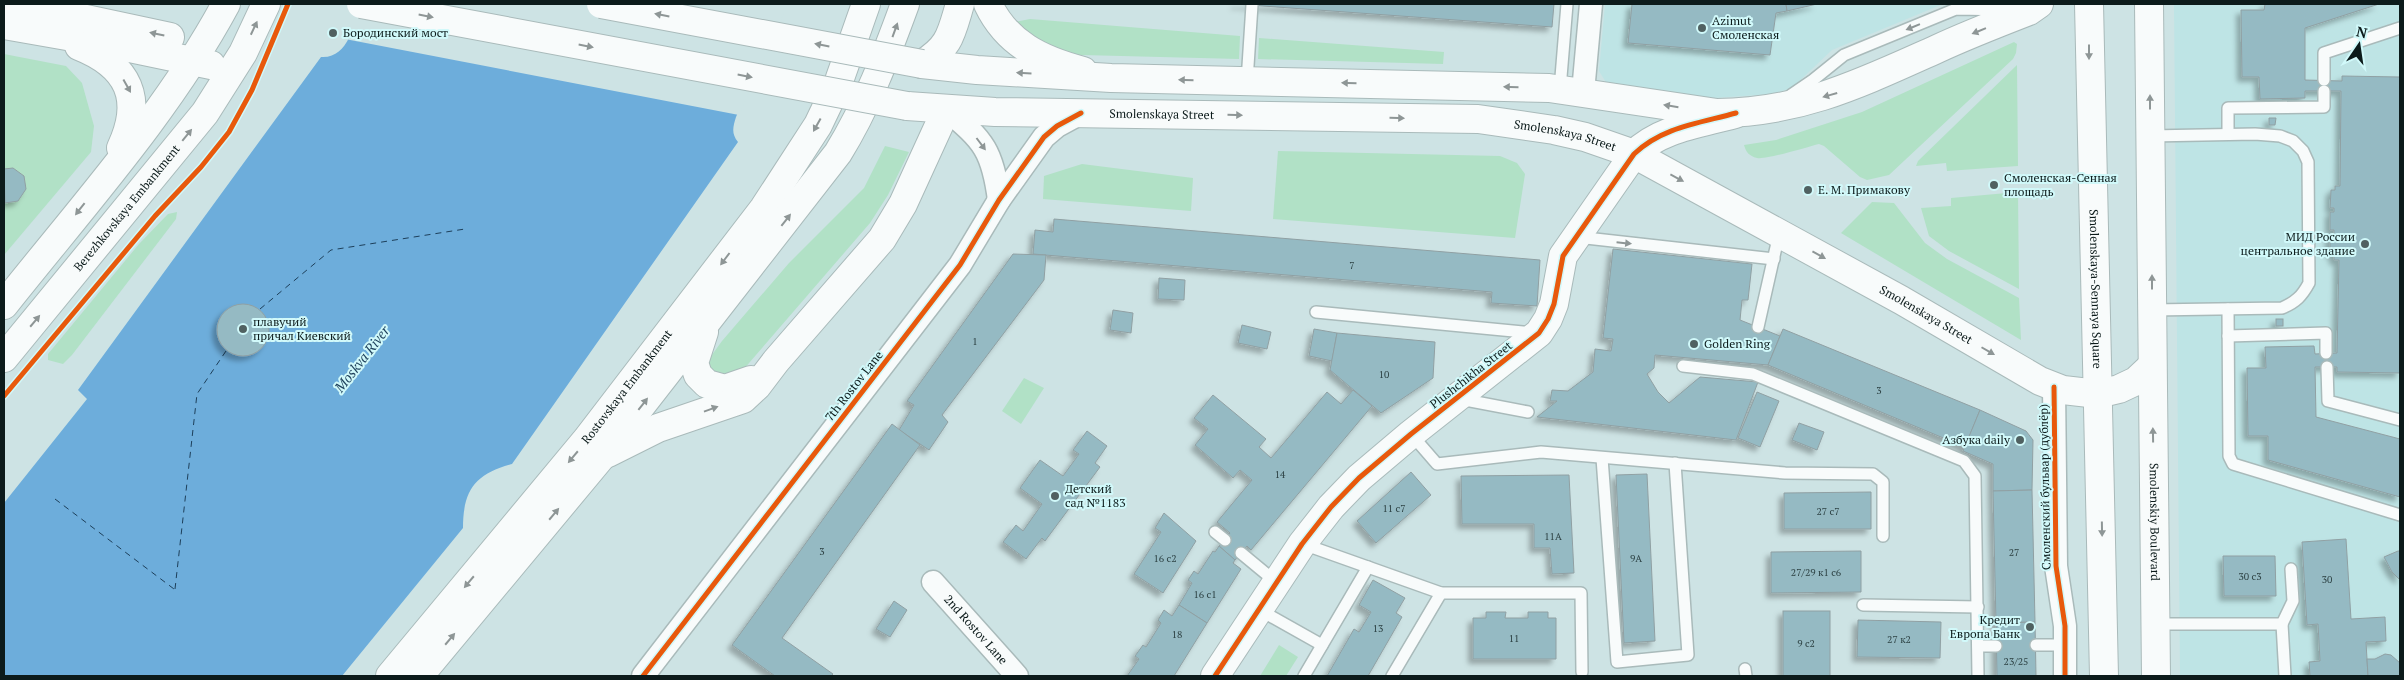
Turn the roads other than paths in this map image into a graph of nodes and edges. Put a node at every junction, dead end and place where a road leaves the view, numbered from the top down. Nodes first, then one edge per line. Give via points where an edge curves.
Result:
1 (16, 4) edge
2 (226, 4) edge
3 (266, 4) edge
4 (361, 4) edge
5 (601, 4) edge
6 (866, 4) edge
7 (905, 4) edge
8 (960, 4) edge
9 (988, 4) edge
10 (1567, 4) edge
11 (1591, 4) edge
12 (2089, 4) edge
13 (2149, 4) edge
14 (1252, 5) dead end
15 (2034, 7) edge
16 (4, 25) edge
17 (2400, 28) edge
18 (44, 34) junction
19 (199, 53) junction
20 (237, 61) junction
21 (922, 64) junction
22 (1111, 78) junction
23 (1247, 81) junction
24 (1571, 90) junction
25 (946, 110) junction
26 (1081, 113) junction
27 (1736, 113) junction
28 (2228, 134) junction
29 (2150, 136) junction
30 (1634, 154) junction
31 (111, 170) junction
32 (1000, 200) junction
33 (1575, 237) junction
34 (1776, 246) junction
35 (4, 305) edge
36 (2228, 309) junction
37 (2152, 310) junction
38 (1316, 312) dead end
39 (710, 317) junction
40 (1758, 327) dead end
41 (1538, 333) junction
42 (2228, 336) junction
43 (2326, 353) dead end
44 (4, 358) edge
45 (776, 361) junction
46 (1683, 366) dead end
47 (2152, 366) junction
48 (2327, 367) dead end
49 (2054, 387) junction
50 (2098, 394) junction
51 (1458, 398) junction
52 (1528, 412) dead end
53 (2400, 420) edge
54 (1411, 434) junction
55 (602, 456) junction
56 (1602, 458) junction
57 (1675, 462) junction
58 (2400, 514) edge
59 (1215, 532) dead end
60 (1883, 536) dead end
61 (1225, 540) dead end
62 (1302, 544) junction
63 (1241, 553) dead end
64 (1368, 567) junction
65 (2291, 569) dead end
66 (933, 582) dead end
67 (1276, 582) junction
68 (1441, 593) junction
69 (1864, 605) dead end
70 (1978, 608) junction
71 (1258, 609) junction
72 (2155, 624) junction
73 (2282, 624) junction
74 (2036, 645) dead end
75 (2065, 645) junction
76 (1322, 646) junction
77 (1978, 646) junction
78 (1996, 646) dead end
79 (1582, 672) dead end
80 (390, 676) edge
81 (419, 676) edge
82 (643, 676) edge
83 (1017, 676) edge
84 (1215, 676) edge
85 (1304, 676) edge
86 (1392, 676) edge
87 (1978, 676) edge
88 (2065, 676) edge
89 (2104, 676) edge
90 (2156, 676) edge
91 (2285, 676) edge

19 -> 1 main road
2 - 19 main road
20 -> 3 main road, Berezhkovskaya Embankment
4 -> 25 main road, Smolenskaya Street, bridge via 907,106
21 -> 5 main road, bridge
6 -> 80 main road, Rostovskaya Embankment via 839,81 818,125 764,208 587,439
39 -> 7 main road, Rostovskaya Embankment via 838,153 873,89
8 - 21 main road via 950,39 938,54
9 - 22 main road via 1010,37 1028,51 1055,64
10 - 24 lane
11 - 24 street
12 -> 50 main road, Smolenskaya-Sennaya Square
29 -> 13 main road
14 - 23 lane
15 -> 27 main road via 1836,93 1769,110
16 - 18 main road
17 - 28 lane via 2324,52 2324,107 2228,108
18 - 19 main road
18 -> 31 main road via 100,56 116,68 130,92 132,121
19 - 20 main road
19 - 31 main road
44 -> 20 main road, Berezhkovskaya Embankment via 205,113
22 -> 21 main road
23 -> 22 main road
24 -> 23 main road
27 -> 24 main road via 1699,111
25 - 26 main road, Smolenskaya Street
25 -> 32 street via 971,131 990,157
25 - 45 main road via 930,150 882,239
26 -> 30 main road, Smolenskaya Street via 1478,119 1586,137
26 - 32 street, 7th Rostov Lane via 1044,137
27 - 30 main road, Plushchikha Street via 1665,132 1646,142
28 - 29 lane
28 - 36 lane via 2280,136 2293,141 2303,151 2308,162 2309,283 2294,304 2282,308
37 -> 29 main road
30 - 33 main road, Plushchikha Street
30 -> 34 main road, Smolenskaya Street
31 -> 35 main road
32 - 82 street, 7th Rostov Lane via 960,265
33 -> 34 lane
33 - 41 main road, Plushchikha Street via 1564,256 1554,304
34 - 40 lane
34 -> 49 main road, Smolenskaya Street
36 - 37 lane
36 - 42 lane
37 - 47 main road
38 - 41 lane
39 - 45 main road via 696,349 694,363 698,375 707,384 725,389 750,381
55 -> 39 main road, Rostovskaya Embankment
41 - 51 main road, Plushchikha Street
42 - 43 lane via 2326,333
42 - 58 lane via 2229,456 2233,464
55 -> 45 main road via 658,428 743,399
46 - 70 lane via 1754,369 1964,461 1975,476
47 - 50 main road, Smolenskaya Street via 2136,381 2119,390
72 -> 47 main road, Smolenskiy Boulevard
48 - 53 lane via 2328,401
49 - 50 main road, Smolenskaya Street
49 - 75 street, Смоленский бульвар (дублёр) via 2056,566
50 -> 89 main road
51 - 52 lane
51 - 54 main road, Plushchikha Street
54 - 56 lane via 1437,464 1541,452
54 - 62 main road, Plushchikha Street via 1330,507
81 -> 55 main road, Rostovskaya Embankment
56 - 57 lane
56 - 57 lane via 1617,662 1688,655
57 - 60 lane via 1785,473 1873,474 1883,482
59 - 61 lane
62 - 64 lane
62 - 67 main road, Plushchikha Street
63 - 67 lane
64 - 68 lane
64 - 76 lane
65 - 73 lane via 2293,601
66 - 83 street, 2nd Rostov Lane
67 - 71 main road, Plushchikha Street
68 - 79 lane via 1581,593
68 - 86 lane
69 - 70 lane
70 - 77 lane
71 - 76 lane
71 - 84 main road, Plushchikha Street
72 - 73 lane
72 - 90 main road, Smolenskiy Boulevard
73 - 91 lane
74 - 75 lane
75 - 88 street, Смоленский бульвар (дублёр)
76 - 85 lane
77 - 78 lane
77 - 87 lane

